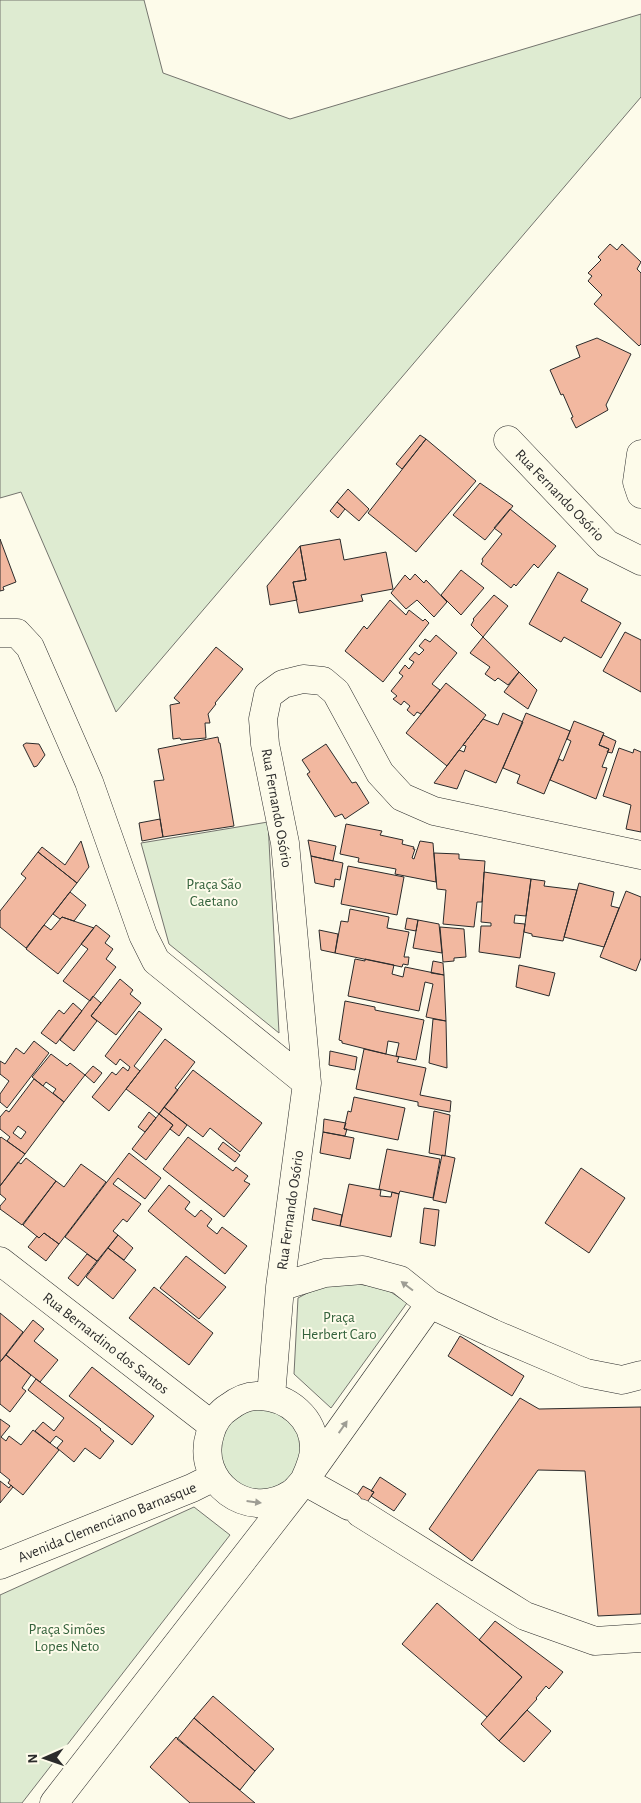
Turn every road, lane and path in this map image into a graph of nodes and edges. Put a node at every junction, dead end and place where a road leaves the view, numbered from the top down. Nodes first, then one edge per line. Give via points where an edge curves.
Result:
1 (508, 440) dead end
2 (641, 454) edge
3 (641, 494) edge
4 (641, 561) edge
5 (9, 633) edge
6 (641, 855) edge
7 (308, 1083) junction
8 (0, 1261) edge
9 (280, 1287) junction
10 (430, 1304) junction
11 (641, 1375) edge
12 (271, 1396) junction
13 (212, 1425) junction
14 (214, 1477) junction
15 (304, 1481) junction
16 (0, 1565) edge
17 (641, 1638) edge
18 (54, 1803) edge

1 - 4 street, Rua Fernando Osório via 607,544
2 - 3 street via 637,482
5 - 7 street via 30,647 89,782 143,935 156,961
6 - 7 street, Rua Fernando Osório via 434,811 402,797 380,773 336,692 323,681 302,679 284,684 268,695 263,719 285,843
7 - 9 street, Rua Fernando Osório
8 - 13 street, Rua Bernardino dos Santos
10 -> 9 street via 400,1280 363,1270 325,1273
9 - 12 street, Rua Fernando Osório
10 - 11 street via 586,1373 622,1380
15 -> 10 street
12 - 13 street via 253,1395 237,1401 222,1411
12 - 15 street via 302,1415 310,1430 314,1448 312,1465
13 - 14 street via 207,1443 208,1461
14 -> 15 street via 226,1491 240,1500 258,1504 292,1494
14 - 16 street, Avenida Clemenciano Barnasque
15 - 17 street via 355,1509 525,1616 595,1641
15 - 18 street

